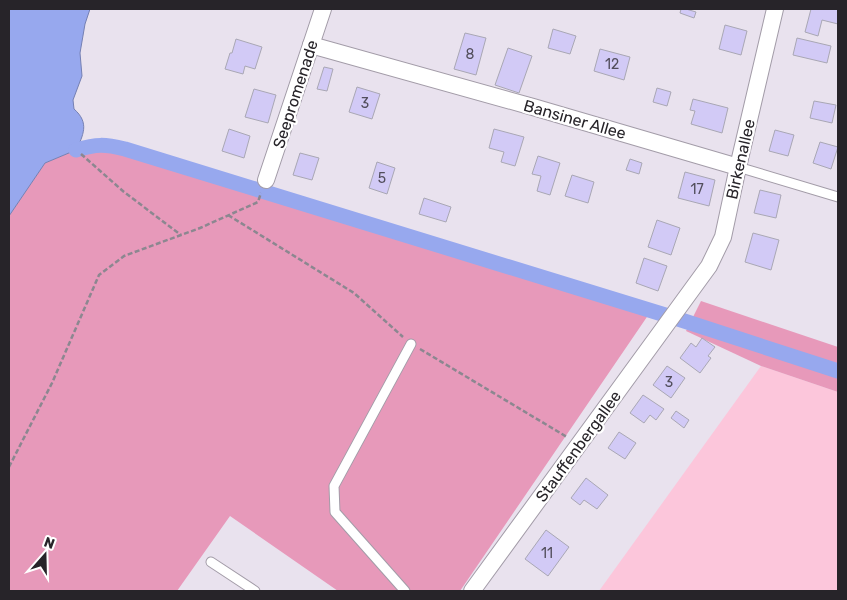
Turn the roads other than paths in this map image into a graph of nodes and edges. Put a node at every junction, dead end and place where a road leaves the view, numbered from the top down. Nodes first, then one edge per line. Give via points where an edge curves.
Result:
1 (323, 9) edge
2 (775, 9) edge
3 (311, 44) junction
4 (738, 167) junction
5 (266, 180) dead end
6 (838, 197) edge
7 (684, 300) joint
8 (411, 344) road end
9 (211, 562) dead end
10 (255, 591) edge
11 (405, 591) edge
12 (472, 591) edge

1 - 3 street, Seepromenade
2 - 4 street, Birkenallee
3 - 4 street, Bansiner Allee
3 - 5 street, Seepromenade
4 - 6 lane, Bansiner Allee
4 - 7 street, Birkenallee via 723,237 709,266
7 - 12 street, Stauffenbergallee
8 - 11 lane via 334,486 335,512
9 - 10 lane

